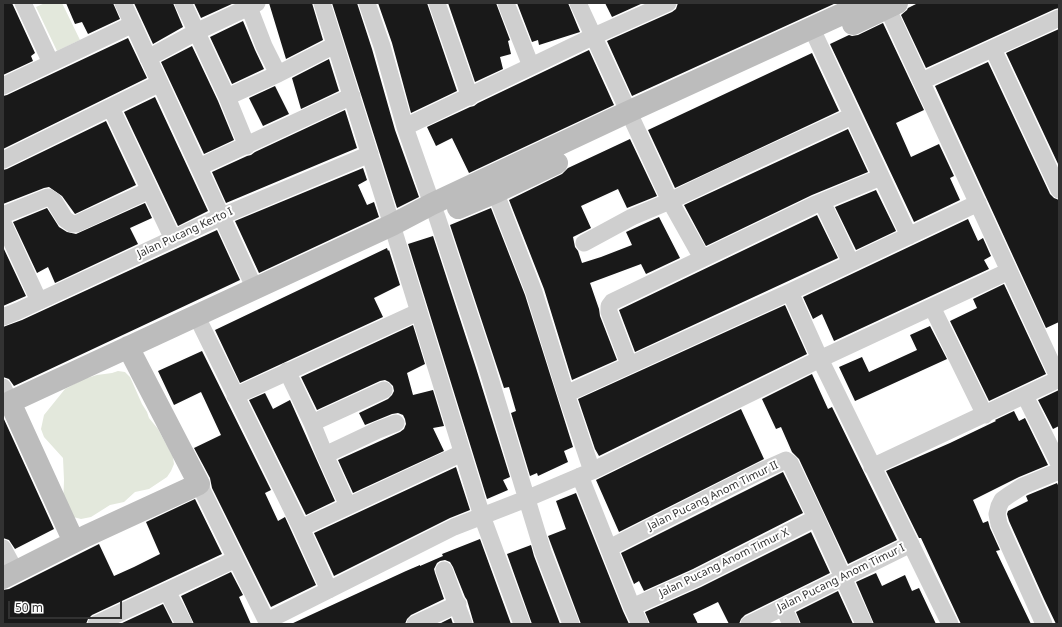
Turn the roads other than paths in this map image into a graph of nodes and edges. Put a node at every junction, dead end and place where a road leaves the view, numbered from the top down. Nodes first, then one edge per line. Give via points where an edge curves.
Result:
1 (23, 3) edge
2 (123, 3) edge
3 (182, 3) edge
4 (322, 3) edge
5 (367, 3) edge
6 (437, 3) edge
7 (578, 3) edge
8 (668, 3) edge
9 (866, 3) edge
10 (508, 4) edge
11 (890, 4) edge
12 (253, 5) edge
13 (1059, 18) edge
14 (133, 24) junction
15 (196, 32) junction
16 (815, 35) junction
17 (594, 36) junction
18 (335, 45) junction
19 (993, 49) junction
20 (148, 58) junction
21 (51, 63) junction
22 (531, 66) junction
23 (278, 74) junction
24 (922, 81) junction
25 (160, 83) junction
26 (3, 86) edge
27 (352, 96) junction
28 (470, 96) junction
29 (227, 97) junction
30 (111, 108) junction
31 (852, 116) junction
32 (631, 119) junction
33 (405, 127) junction
34 (247, 146) junction
35 (370, 154) junction
36 (3, 160) edge
37 (199, 167) junction
38 (881, 177) junction
39 (493, 185) junction
40 (150, 190) junction
41 (1059, 190) edge
42 (670, 201) junction
43 (822, 202) junction
44 (978, 203) junction
45 (434, 210) junction
46 (3, 215) edge
47 (222, 216) junction
48 (3, 223) edge
49 (394, 231) junction
50 (909, 236) junction
51 (173, 239) junction
52 (584, 243) dead end
53 (702, 258) junction
54 (852, 263) junction
55 (1009, 271) junction
56 (255, 289) junction
57 (790, 292) junction
58 (39, 301) junction
59 (932, 307) junction
60 (418, 312) junction
61 (3, 317) edge
62 (199, 321) junction
63 (131, 353) junction
64 (820, 359) junction
65 (630, 364) junction
66 (287, 371) junction
67 (1059, 379) edge
68 (384, 390) dead end
69 (566, 394) junction
70 (235, 396) junction
71 (1025, 396) junction
72 (15, 401) edge
73 (985, 415) junction
74 (312, 423) junction
75 (396, 423) dead end
76 (462, 453) junction
77 (325, 455) junction
78 (1059, 464) edge
79 (872, 467) junction
80 (1059, 471) edge
81 (586, 474) junction
82 (196, 478) junction
83 (526, 499) junction
84 (348, 506) junction
85 (482, 516) junction
86 (816, 518) junction
87 (301, 528) junction
88 (77, 534) junction
89 (911, 544) junction
90 (609, 548) junction
91 (236, 559) junction
92 (7, 564) edge
93 (444, 570) dead end
94 (843, 578) junction
95 (329, 590) junction
96 (167, 591) junction
97 (458, 604) junction
98 (632, 607) junction
99 (783, 607) junction
100 (268, 622) edge
101 (96, 624) edge
102 (184, 624) edge
103 (415, 624) edge
104 (464, 624) edge
105 (522, 624) edge
106 (571, 624) edge
107 (640, 624) edge
108 (749, 624) edge
109 (791, 624) edge
110 (864, 624) edge
111 (950, 624) edge
112 (1044, 624) edge

1 - 21 street
2 - 14 street
3 - 15 street
4 - 18 street
5 - 33 street
6 - 28 street
7 - 17 street
8 - 17 street
9 - 16 main road
10 - 22 street
11 - 16 main road
11 - 24 street
12 - 15 street
12 - 23 street via 264,46
13 - 19 street
14 - 20 street
14 - 21 street
15 - 20 street
15 - 29 street
16 - 31 street
16 - 32 main road
17 - 22 street
17 - 32 street
18 - 23 street
18 - 27 street
19 - 24 street
19 - 41 street
20 - 25 street
21 - 26 street
22 - 28 street
23 - 29 street
24 - 44 street
25 - 30 street
25 - 37 street
27 - 34 street
27 - 35 street
28 - 33 street
29 - 34 street
30 - 36 street
30 - 40 street
31 - 38 street
31 - 42 street
32 - 39 main road
32 - 42 street
33 - 45 street
34 - 37 street
35 - 47 street, Jalan Pucang Kerto I
35 - 49 street
37 - 47 street
38 - 43 street
38 - 50 street
39 - 45 main road
39 - 69 street via 534,292
40 - 46 street via 76,224 65,219 54,201 48,197
40 - 51 street
42 - 52 street via 632,217
42 - 53 street
43 - 53 street
43 - 54 street
44 - 50 street
44 - 55 street
45 - 49 main road
45 - 83 street via 486,365
47 - 51 street, Jalan Pucang Kerto I
47 - 56 street
48 - 58 street
49 - 56 main road
49 - 60 street
49 - 62 main road
50 - 54 street
51 - 58 street, Jalan Pucang Kerto I
53 - 65 street via 610,304 609,312
54 - 57 street
55 - 59 street
55 - 67 street
56 - 62 main road
57 - 64 street
57 - 65 street
58 - 61 street, Jalan Pucang Kerto I
59 - 64 street
59 - 73 street
60 - 66 street
60 - 76 street
62 - 63 main road
62 - 70 street
63 - 72 main road
63 - 82 main road
64 - 79 street
64 - 81 street
65 - 69 street
66 - 70 street
66 - 74 street
67 - 71 street
68 - 74 street
69 - 81 street
70 - 87 street
71 - 73 street
71 - 78 street
72 - 88 main road
73 - 79 street
74 - 77 street
75 - 77 street
76 - 84 street
76 - 85 street
77 - 84 street
79 - 89 street
80 - 112 street via 1023,486 1009,495 1002,500 997,514 999,524
81 - 83 street
81 - 90 street
82 - 88 main road
82 - 91 street
83 - 85 street
83 - 106 street
84 - 87 street
85 - 95 street via 454,527
85 - 105 street
86 - 90 street, Jalan Pucang Anom Timur II via 790,463 786,460
86 - 94 street, Jalan Pucang Anom Timur II
86 - 98 street, Jalan Pucang Anom Timur X via 697,578
87 - 95 street
88 - 92 main road
89 - 94 street, Jalan Pucang Anom Timur I
89 - 111 street
90 - 98 street
91 - 96 street
91 - 100 street
93 - 97 street
94 - 99 street, Jalan Pucang Anom Timur I
94 - 110 street, Jalan Pucang Anom Timur II
95 - 100 street
96 - 101 street
96 - 102 street
97 - 103 street
97 - 104 street
98 - 107 street
99 - 108 street, Jalan Pucang Anom Timur I
99 - 109 street

